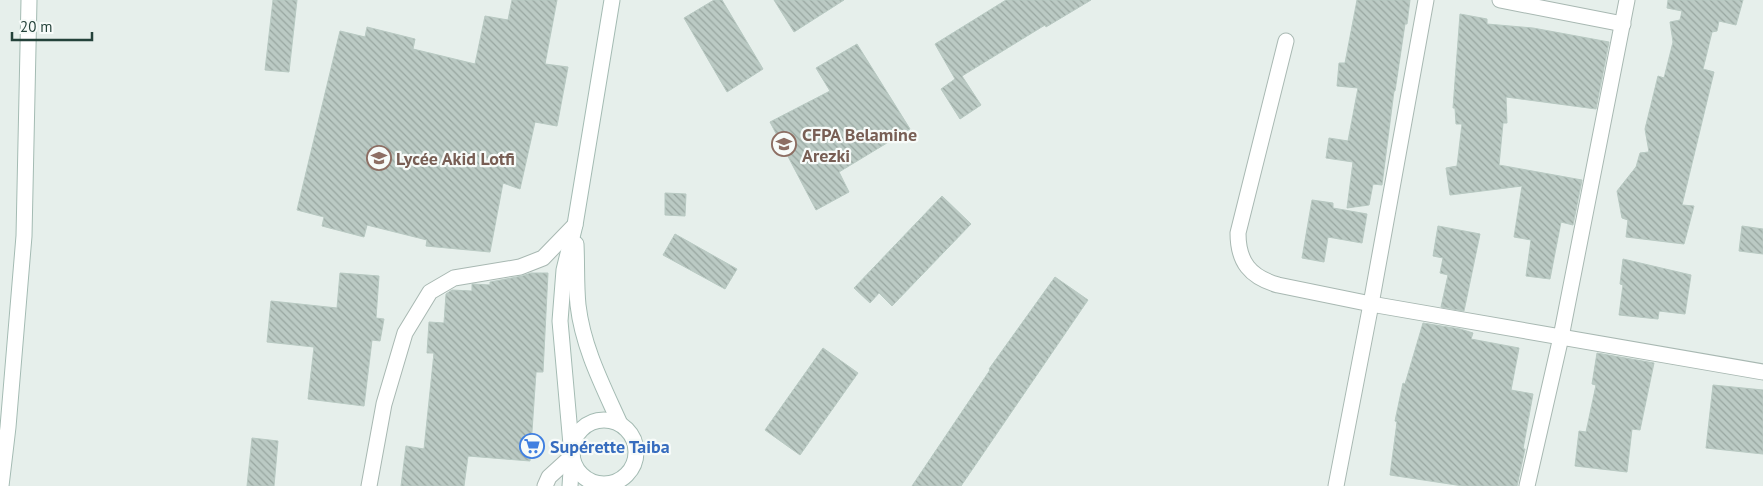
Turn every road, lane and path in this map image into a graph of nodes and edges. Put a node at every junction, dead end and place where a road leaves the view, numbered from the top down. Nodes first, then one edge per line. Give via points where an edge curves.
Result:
1 (29, 0) edge
2 (612, 0) edge
3 (1426, 0) edge
4 (1500, 0) edge
5 (1628, 0) edge
6 (1623, 24) junction
7 (1286, 41) dead end
8 (575, 225) junction
9 (1371, 304) junction
10 (1561, 337) junction
11 (1763, 372) edge
12 (620, 424) junction
13 (572, 456) junction
14 (630, 472) junction
15 (1, 486) edge
16 (369, 486) edge
17 (545, 486) edge
18 (570, 486) edge
19 (620, 486) edge
20 (1336, 486) edge
21 (1527, 486) edge

1 - 15 street via 24,236
2 - 8 street
3 - 9 street
4 - 6 street
5 - 6 street
6 - 10 street
7 - 9 street via 1238,233 1241,257 1247,267 1266,282
8 - 12 street via 578,306 593,364
8 - 13 street via 564,270 560,322
8 - 16 street via 543,258 520,267 454,278 430,292 405,333 384,404
9 - 10 street
9 - 20 street
10 - 11 street
10 - 21 street
12 - 13 street via 596,420 586,425 572,442
12 - 14 street via 634,442 635,461
13 - 14 street via 580,475 589,481 612,484
13 - 17 street via 549,477
13 - 18 street
14 - 19 street

